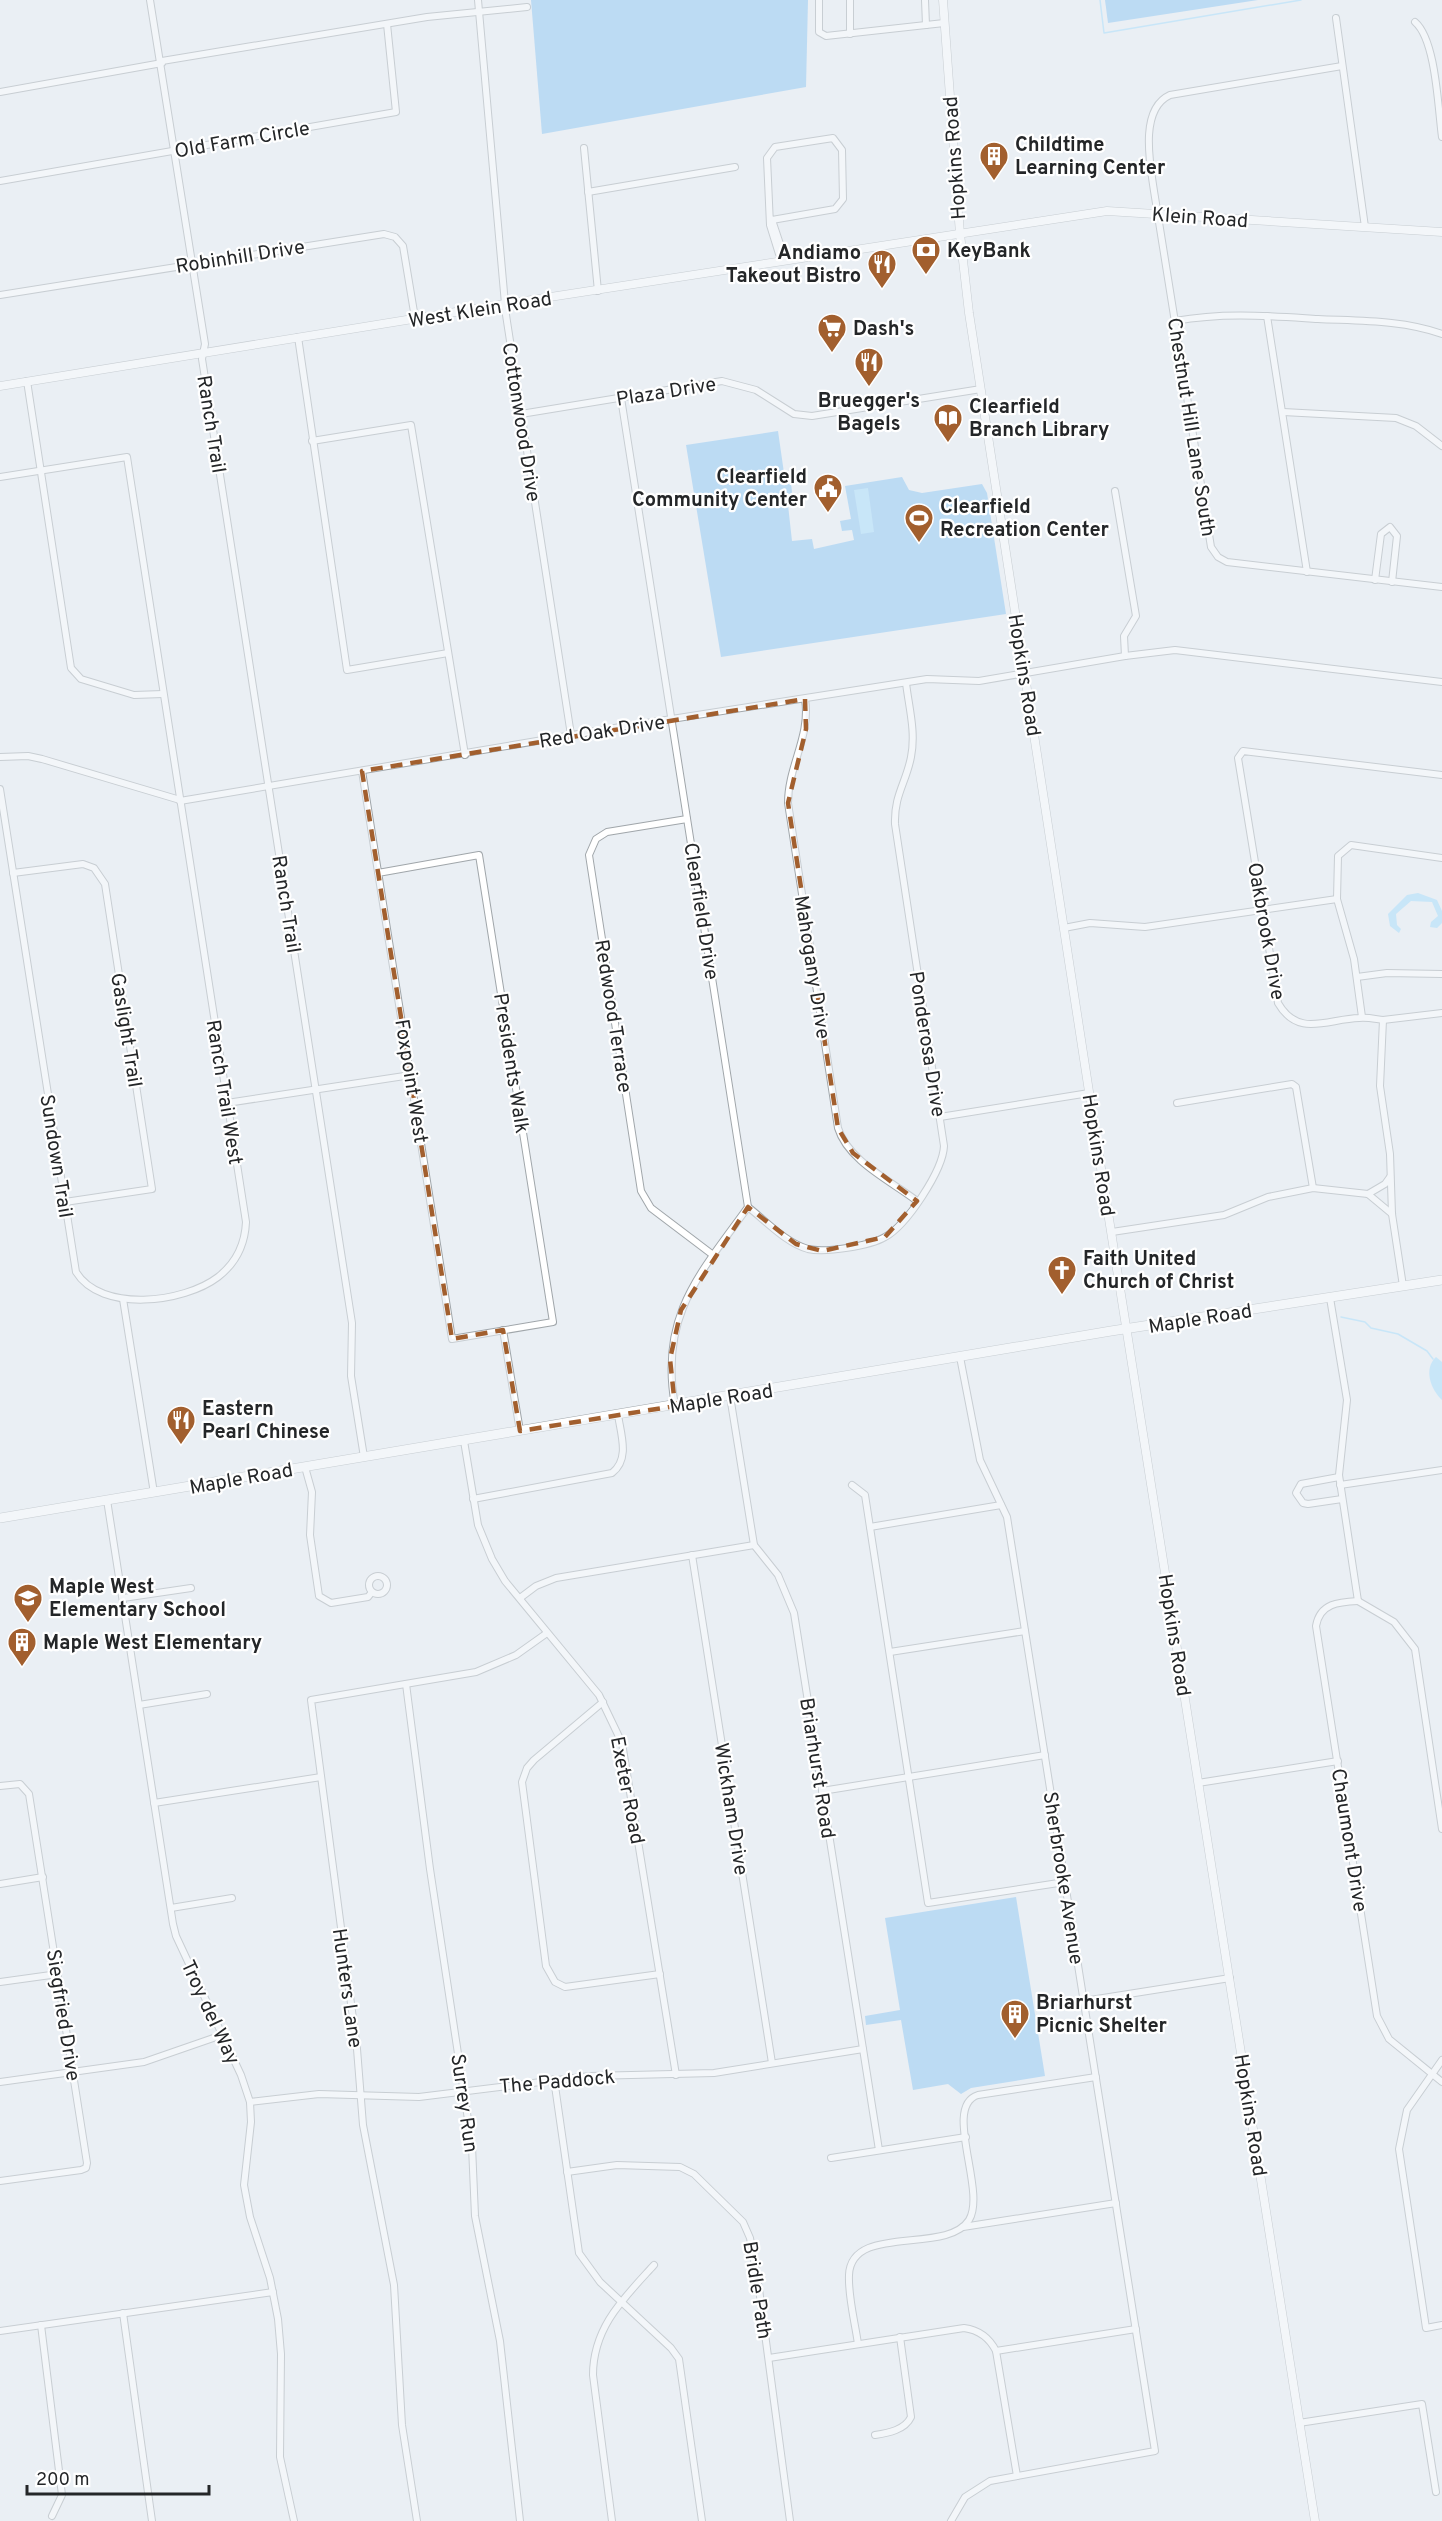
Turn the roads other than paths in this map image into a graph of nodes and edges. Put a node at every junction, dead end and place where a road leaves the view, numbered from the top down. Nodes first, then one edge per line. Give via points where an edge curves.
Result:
1 (150, 0) edge
2 (478, 0) edge
3 (819, 0) edge
4 (850, 0) edge
5 (925, 0) edge
6 (943, 0) edge
7 (527, 7) dead end
8 (479, 11) junction
9 (1336, 18) dead end
10 (944, 22) junction
11 (1415, 22) dead end
12 (387, 24) junction
13 (926, 24) junction
14 (850, 34) junction
15 (162, 62) junction
16 (1342, 66) junction
17 (0, 92) edge
18 (1442, 137) edge
19 (584, 148) dead end
20 (176, 151) junction
21 (735, 167) dead end
22 (0, 181) edge
23 (588, 192) junction
24 (1158, 214) junction
25 (772, 220) junction
26 (1365, 227) junction
27 (1442, 232) edge
28 (960, 234) junction
29 (780, 257) junction
30 (193, 264) junction
31 (598, 291) junction
32 (0, 295) edge
33 (505, 304) junction
34 (1267, 316) junction
35 (415, 318) junction
36 (1175, 321) junction
37 (1442, 334) edge
38 (298, 337) junction
39 (205, 352) junction
40 (27, 381) junction
41 (0, 386) edge
42 (981, 389) junction
43 (621, 398) junction
44 (1282, 412) junction
45 (521, 414) junction
46 (312, 441) junction
47 (1442, 446) edge
48 (40, 471) junction
49 (0, 477) edge
50 (1115, 490) dead end
51 (1307, 572) junction
52 (1375, 580) junction
53 (1392, 582) junction
54 (1442, 587) edge
55 (448, 653) junction
56 (1125, 656) junction
57 (1024, 673) junction
58 (1442, 682) edge
59 (906, 683) junction
60 (163, 693) junction
61 (805, 699) junction
62 (671, 720) junction
63 (571, 735) junction
64 (465, 755) junction
65 (0, 757) edge
66 (362, 771) junction
67 (1442, 775) edge
68 (269, 786) junction
69 (0, 789) edge
70 (180, 801) junction
71 (687, 819) junction
72 (1442, 858) edge
73 (13, 873) junction
74 (378, 873) junction
75 (1337, 899) junction
76 (1263, 909) junction
77 (1064, 928) junction
78 (1442, 974) edge
79 (1357, 977) junction
80 (1442, 1013) edge
81 (1362, 1017) junction
82 (1383, 1020) junction
83 (411, 1075) junction
84 (316, 1090) junction
85 (1089, 1094) junction
86 (227, 1103) junction
87 (1177, 1103) dead end
88 (940, 1117) junction
89 (1390, 1176) junction
90 (1313, 1188) junction
91 (1368, 1194) junction
92 (917, 1201) junction
93 (64, 1202) junction
94 (748, 1207) junction
95 (1392, 1214) junction
96 (1112, 1232) junction
97 (713, 1255) junction
98 (1442, 1280) edge
99 (1403, 1286) junction
100 (1330, 1298) junction
101 (123, 1299) junction
102 (1127, 1329) junction
103 (503, 1330) junction
104 (960, 1357) junction
105 (730, 1396) junction
106 (675, 1406) junction
107 (618, 1415) junction
108 (520, 1431) junction
109 (464, 1441) junction
110 (364, 1457) junction
111 (305, 1467) junction
112 (1442, 1470) edge
113 (1340, 1477) junction
114 (852, 1485) dead end
115 (1340, 1485) junction
116 (154, 1492) junction
117 (473, 1499) junction
118 (1341, 1499) junction
119 (108, 1500) junction
120 (1001, 1505) junction
121 (0, 1518) edge
122 (870, 1527) junction
123 (754, 1545) junction
124 (692, 1555) junction
125 (191, 1588) dead end
126 (372, 1592) dead end
127 (123, 1598) junction
128 (520, 1598) junction
129 (1358, 1600) junction
130 (1025, 1630) junction
131 (547, 1633) junction
132 (890, 1652) junction
133 (406, 1684) junction
134 (207, 1694) dead end
135 (603, 1702) junction
136 (139, 1705) junction
137 (1045, 1755) junction
138 (1338, 1761) junction
139 (321, 1777) junction
140 (909, 1777) junction
141 (1198, 1783) junction
142 (0, 1786) edge
143 (822, 1791) junction
144 (154, 1803) junction
145 (1440, 1809) edge
146 (1442, 1829) edge
147 (43, 1877) junction
148 (1065, 1882) junction
149 (0, 1884) edge
150 (232, 1898) dead end
151 (171, 1908) junction
152 (58, 1974) junction
153 (660, 1974) junction
154 (1230, 1978) junction
155 (0, 1982) edge
156 (1084, 2001) junction
157 (222, 2035) junction
158 (863, 2049) junction
159 (1442, 2060) edge
160 (772, 2063) junction
161 (73, 2072) junction
162 (1432, 2074) junction
163 (676, 2075) junction
164 (1096, 2077) junction
165 (554, 2079) junction
166 (0, 2082) edge
167 (1442, 2082) edge
168 (464, 2091) junction
169 (360, 2095) junction
170 (250, 2102) junction
171 (966, 2137) junction
172 (879, 2150) junction
173 (831, 2158) dead end
174 (567, 2172) junction
175 (0, 2181) edge
176 (1116, 2203) junction
177 (963, 2227) junction
178 (654, 2265) dead end
179 (273, 2292) junction
180 (621, 2301) junction
181 (123, 2313) junction
182 (41, 2325) junction
183 (1442, 2325) edge
184 (1136, 2329) junction
185 (0, 2331) edge
186 (900, 2337) junction
187 (858, 2344) junction
188 (996, 2351) junction
189 (769, 2358) junction
190 (1299, 2423) junction
191 (875, 2435) dead end
192 (1017, 2476) junction
193 (1436, 2492) dead end
194 (52, 2516) dead end
195 (152, 2521) edge
196 (294, 2521) edge
197 (417, 2521) edge
198 (520, 2521) edge
199 (612, 2521) edge
200 (702, 2521) edge
201 (790, 2521) edge
202 (951, 2521) edge
203 (1315, 2521) edge

1 - 15 street, Ranch Trail
2 - 8 street, Cottonwood Drive
3 - 14 street via 819,32 826,36
4 - 14 street
5 - 13 street
6 - 10 street, Hopkins Road
7 - 8 street
8 - 12 street
8 - 33 street, Cottonwood Drive
9 - 16 street
10 - 13 street
10 - 28 street, Hopkins Road
11 - 18 street via 1428,43
12 - 15 street
12 - 20 street, Old Farm Circle via 396,112
13 - 14 street
15 - 17 street
15 - 20 street, Ranch Trail
16 - 24 street, Chestnut Hill Lane South via 1170,95 1161,100 1152,119 1150,143
16 - 26 street
19 - 23 street
20 - 22 street, Old Farm Circle
20 - 30 street, Ranch Trail
21 - 23 street
23 - 31 street
24 - 26 street, Klein Road
24 - 28 street, Klein Road via 1107,211
24 - 36 street, Chestnut Hill Lane South
25 - 25 street via 767,158 775,147 833,138 842,150 843,199 835,209
25 - 29 street
26 - 27 street, Klein Road
28 - 29 street, West Klein Road
28 - 42 street, Hopkins Road
29 - 31 street, West Klein Road
30 - 32 street, Robinhill Drive
30 - 35 street, Robinhill Drive via 390,234 403,246
30 - 39 street, Ranch Trail
31 - 33 street, West Klein Road
33 - 35 street, West Klein Road
33 - 45 street, Cottonwood Drive
34 - 36 street via 1219,314
34 - 37 street via 1410,326
34 - 44 street
35 - 38 street, West Klein Road
36 - 51 street, Chestnut Hill Lane South via 1214,552 1227,562
38 - 39 street, West Klein Road
38 - 46 street
39 - 40 street, West Klein Road
39 - 68 street, Ranch Trail via 202,360
40 - 41 street, West Klein Road
40 - 48 street
42 - 43 street, Plaza Drive via 812,416 794,414 756,390 722,381
42 - 57 street, Hopkins Road
43 - 45 street, Plaza Drive
43 - 62 street, Clearfield Drive
44 - 47 street via 1396,418 1416,426
44 - 51 street
45 - 63 street, Cottonwood Drive
46 - 55 street via 411,424
46 - 55 street via 347,670
48 - 49 street
48 - 60 street via 74,673 81,679 134,695
48 - 60 street, Ranch Trail West via 127,457
50 - 56 street via 1136,616 1124,636
51 - 52 street, Chestnut Hill Lane South
52 - 53 street, Chestnut Hill Lane South
52 - 53 street via 1381,534 1389,527 1397,536
53 - 54 street, Chestnut Hill Lane South
55 - 64 street
56 - 57 street, Red Oak Drive
56 - 58 street, Red Oak Drive via 1175,650
57 - 59 street, Red Oak Drive via 979,681 941,679
57 - 77 street, Hopkins Road
59 - 61 street, Red Oak Drive
59 - 88 street, Ponderosa Drive via 914,734 911,761 895,804 895,824
60 - 70 street, Ranch Trail West
61 - 62 street, Red Oak Drive
61 - 92 street, Mahogany Drive via 806,729 789,782 788,803 838,1128 853,1153
62 - 63 street, Red Oak Drive
62 - 71 street, Clearfield Drive
63 - 64 street, Red Oak Drive
64 - 66 street, Red Oak Drive
65 - 70 street, Red Oak Drive via 42,759
66 - 68 street, Red Oak Drive
66 - 74 street, Foxpoint West
67 - 76 street, Oakbrook Drive via 1243,751 1238,758
68 - 70 street, Red Oak Drive
68 - 84 street, Ranch Trail
69 - 73 street, Sundown Trail
70 - 86 street, Ranch Trail West
71 - 94 street, Clearfield Drive
71 - 97 street, Redwood Terrace via 607,832 596,839 589,855 641,1191 651,1208
72 - 75 street via 1352,845 1338,856
73 - 93 street, Sundown Trail
73 - 93 street, Gaslight Trail via 83,864 98,872 105,884 124,1005 152,1189
74 - 83 street, Foxpoint West
74 - 103 street, Presidents Walk via 478,855 553,1322
75 - 76 street
75 - 79 street
76 - 77 street via 1145,927 1090,923
76 - 81 street, Oakbrook Drive via 1276,998 1287,1018 1304,1025
77 - 85 street, Hopkins Road
78 - 79 street
79 - 81 street
80 - 82 street, Oakbrook Drive
81 - 82 street, Oakbrook Drive
82 - 89 street via 1379,1073
83 - 84 street
83 - 103 street, Foxpoint West via 452,1339
84 - 86 street
84 - 110 street, Ranch Trail via 352,1323 351,1376
85 - 88 street
85 - 96 street, Hopkins Road
86 - 101 street, Ranch Trail West via 246,1221 238,1254 225,1271 200,1288 169,1296
87 - 90 street via 1292,1084 1296,1087
88 - 92 street, Ponderosa Drive via 943,1157 938,1172
89 - 91 street via 1385,1184
89 - 95 street
90 - 91 street
90 - 96 street via 1268,1197 1224,1215
91 - 95 street
92 - 94 street, Ponderosa Drive via 897,1229 885,1237 826,1251 796,1244
93 - 101 street, Sundown Trail via 76,1272 85,1285 98,1293
94 - 97 street
95 - 99 street
96 - 102 street, Hopkins Road
97 - 106 street via 688,1293 675,1327 670,1359
98 - 99 main road, Maple Road
99 - 100 main road, Maple Road
100 - 102 main road, Maple Road
100 - 113 street via 1347,1400
101 - 116 street
102 - 104 main road, Maple Road
102 - 141 street, Hopkins Road
103 - 108 street
104 - 105 main road, Maple Road
104 - 120 street, Sherbrooke Avenue via 980,1460
105 - 106 main road, Maple Road
105 - 123 street, Briarhurst Road
106 - 107 main road, Maple Road
107 - 108 main road, Maple Road
107 - 117 street via 624,1455 612,1473
108 - 109 main road, Maple Road
109 - 110 main road, Maple Road
109 - 117 street, Exeter Road
110 - 111 main road, Maple Road
111 - 116 main road, Maple Road
111 - 126 street via 312,1492 310,1535 319,1596 331,1603 368,1597
112 - 115 street
113 - 115 street
113 - 118 street via 1301,1484 1296,1493 1308,1504
114 - 122 street via 865,1495
115 - 118 street
116 - 119 main road, Maple Road
117 - 128 street, Exeter Road via 478,1526 492,1559
118 - 129 street
119 - 121 main road, Maple Road
119 - 127 street, Troy del Way
120 - 122 street
120 - 130 street, Sherbrooke Avenue
122 - 132 street
123 - 124 street
123 - 143 street, Briarhurst Road via 778,1575 791,1602
124 - 128 street via 556,1578
124 - 160 street, Wickham Drive
125 - 127 street
127 - 136 street, Troy del Way
128 - 131 street, Exeter Road
129 - 138 street, Chaumont Drive via 1327,1606 1316,1626
129 - 145 street via 1394,1622 1414,1649
130 - 132 street
130 - 137 street, Sherbrooke Avenue
131 - 133 street, Hunters Lane via 516,1655 490,1667
131 - 135 street, Exeter Road
132 - 140 street
133 - 139 street, Hunters Lane via 311,1700
133 - 168 street, Surrey Run
134 - 136 street
135 - 153 street, Exeter Road via 625,1756
135 - 153 street via 534,1760 522,1782 546,1966 555,1982 565,1987
136 - 144 street, Troy del Way
137 - 140 street
137 - 148 street, Sherbrooke Avenue
138 - 141 street
138 - 162 street, Chaumont Drive via 1377,2016 1389,2039
139 - 144 street
139 - 169 street, Hunters Lane
140 - 143 street
140 - 148 street via 928,1903
141 - 154 street, Hopkins Road
142 - 147 street, Siegfried Drive via 24,1786 29,1794
143 - 158 street, Briarhurst Road
144 - 151 street, Troy del Way
145 - 146 street
147 - 149 street
147 - 152 street, Siegfried Drive
148 - 156 street, Sherbrooke Avenue
150 - 151 street
151 - 157 street, Troy del Way via 176,1936
152 - 155 street
152 - 161 street, Siegfried Drive
153 - 163 street, Exeter Road
154 - 156 street
154 - 190 street, Hopkins Road
156 - 164 street, Sherbrooke Avenue
157 - 161 street via 144,2062
157 - 170 street, Troy del Way
158 - 160 street, The Paddock
158 - 172 street, Briarhurst Road
159 - 162 street
160 - 163 street, The Paddock
161 - 166 street
161 - 175 street, Siegfried Drive via 86,2168
162 - 167 street, Chaumont Drive
162 - 183 street via 1403,2120 1400,2159 1426,2328
163 - 165 street, The Paddock
164 - 171 street via 973,2097 963,2108
164 - 176 street, Sherbrooke Avenue
165 - 168 street, The Paddock
165 - 174 street
168 - 169 street, The Paddock via 419,2097
168 - 198 street, Surrey Run via 472,2146 475,2216 500,2341
169 - 170 street, The Paddock via 319,2094
169 - 197 street, Hunters Lane via 394,2285 402,2425
170 - 179 street, Troy del Way via 244,2185
171 - 172 street
171 - 177 street via 974,2201 971,2216
172 - 173 street
174 - 180 street via 579,2253
174 - 189 street, Bridle Path via 617,2165 669,2166 687,2170 717,2195 743,2222 750,2238
176 - 177 street
176 - 184 street, Sherbrooke Avenue
177 - 187 street via 951,2234 874,2246 856,2258 849,2277
178 - 180 street
179 - 181 street
179 - 196 street, Troy del Way via 282,2354 280,2457
180 - 199 street via 600,2331 593,2362
180 - 200 street via 679,2359
181 - 182 street
181 - 195 street
182 - 185 street
182 - 194 street via 62,2495
184 - 188 street
184 - 192 street, Sherbrooke Avenue via 1155,2451
186 - 187 street
186 - 188 street via 971,2328 989,2339
186 - 191 street via 911,2417 906,2425
187 - 189 street
188 - 192 street
189 - 201 street, Bridle Path
190 - 193 street via 1422,2404
190 - 203 street, Hopkins Road
192 - 202 street via 990,2481 974,2489

